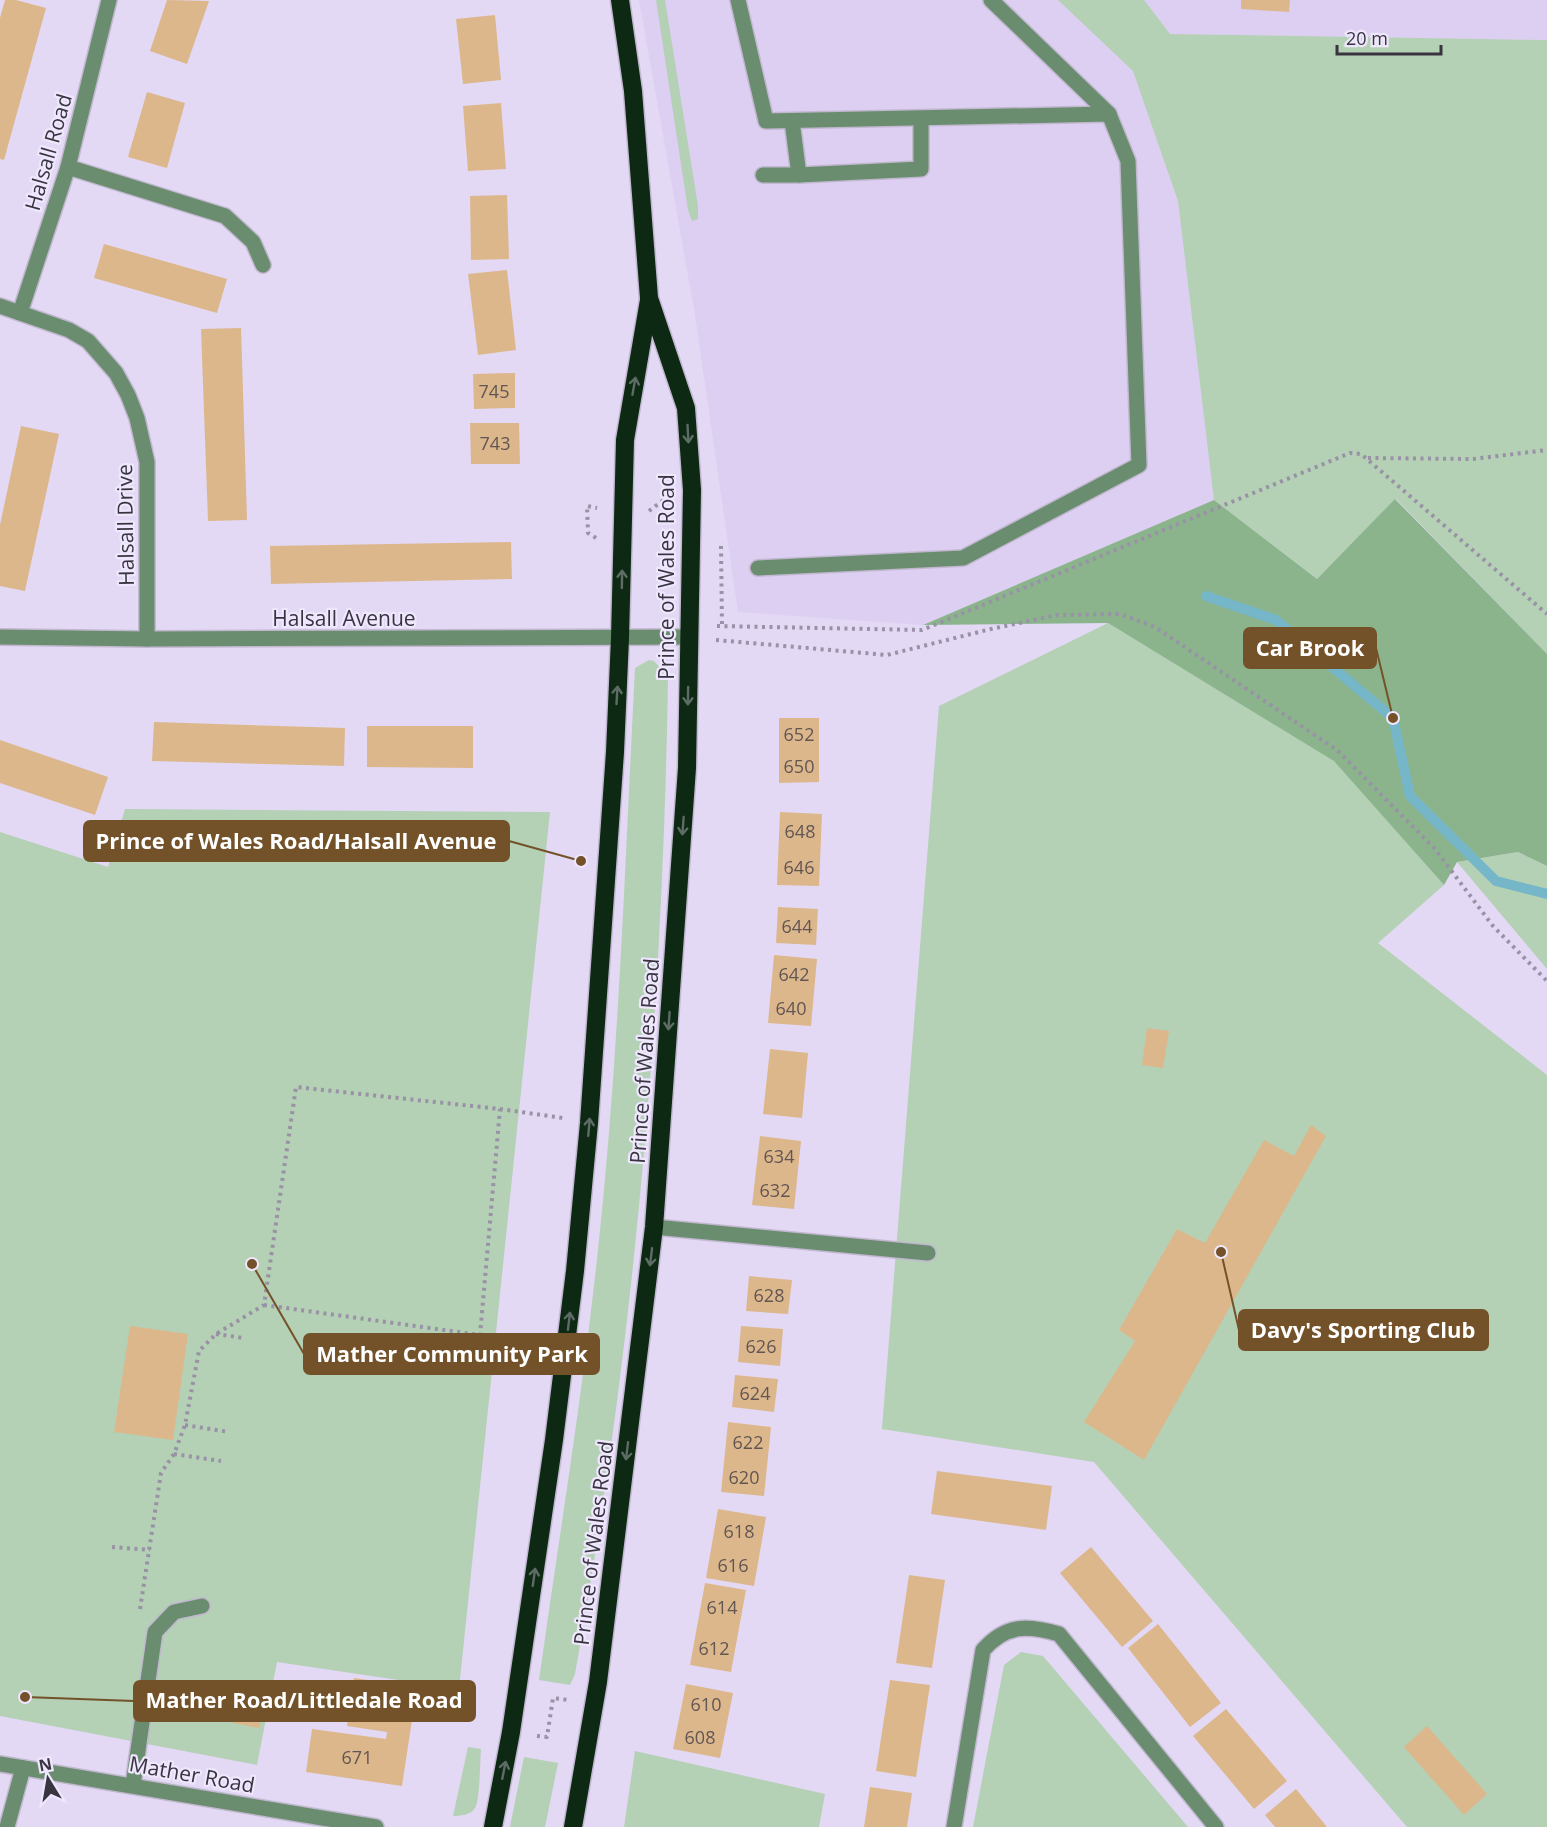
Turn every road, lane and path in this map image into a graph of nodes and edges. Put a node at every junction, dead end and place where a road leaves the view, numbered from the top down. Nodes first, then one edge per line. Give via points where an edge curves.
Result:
1 (109, 0) edge
2 (620, 0) edge
3 (738, 0) edge
4 (991, 0) edge
5 (1109, 114) junction
6 (921, 119) junction
7 (792, 121) junction
8 (68, 167) junction
9 (763, 175) dead end
10 (799, 175) junction
11 (263, 265) dead end
12 (649, 298) junction
13 (0, 306) edge
14 (20, 313) junction
15 (1547, 450) edge
16 (1367, 458) junction
17 (758, 568) dead end
18 (1547, 614) edge
19 (689, 631) junction
20 (0, 637) edge
21 (620, 638) junction
22 (147, 639) junction
23 (1547, 981) edge
24 (500, 1109) junction
25 (589, 1123) junction
26 (654, 1227) junction
27 (928, 1253) dead end
28 (264, 1305) junction
29 (216, 1334) junction
30 (480, 1335) junction
31 (244, 1338) dead end
32 (441, 1357) dead end
33 (185, 1425) junction
34 (229, 1432) dead end
35 (174, 1454) junction
36 (221, 1461) dead end
37 (112, 1547) dead end
38 (150, 1550) junction
39 (202, 1606) dead end
40 (139, 1620) dead end
41 (572, 1701) dead end
42 (528, 1735) dead end
43 (0, 1764) edge
44 (23, 1768) junction
45 (133, 1785) junction
46 (7, 1827) edge
47 (376, 1827) edge
48 (493, 1827) edge
49 (573, 1827) edge
50 (954, 1827) edge
51 (1216, 1827) edge

1 - 8 street, Halsall Road
2 - 12 highway, Prince of Wales Road via 633,91
3 - 7 street via 766,121
4 - 5 street
5 - 6 street
5 - 17 street via 1128,161 1139,465 963,558
6 - 7 street
6 - 10 street via 921,169
7 - 10 street
8 - 11 street via 225,216 253,242
8 - 14 street, Halsall Road
9 - 10 street
12 -> 19 highway, Prince of Wales Road via 686,408 692,490
21 -> 12 highway, Prince of Wales Road via 625,440
13 - 14 street, Halsall Drive
14 - 22 street, Halsall Drive via 88,341 116,373 137,418 147,462
15 - 16 path via 1473,459
16 - 18 path
16 - 19 path via 1350,453 922,630
19 - 21 street, Halsall Avenue
19 - 23 path via 887,655 1057,615 1120,614 1155,627 1337,750 1436,849 1492,926
19 -> 26 highway, Prince of Wales Road via 687,768
20 - 22 street, Halsall Avenue
21 - 22 street, Halsall Avenue
25 -> 21 highway, Prince of Wales Road
24 - 25 path
24 - 28 path via 296,1087
24 - 30 path
48 -> 25 highway, Prince of Wales Road via 554,1440
26 - 27 street
26 -> 49 highway, Prince of Wales Road via 596,1693
28 - 29 path
28 - 30 path
29 - 31 path
29 - 33 path via 199,1351
30 - 32 path via 472,1359
33 - 34 path
33 - 35 path
35 - 36 path
35 - 38 path via 161,1473
37 - 38 path
38 - 40 path
39 - 45 street via 174,1612 155,1632
41 - 42 path via 553,1698 547,1737
43 - 44 street, Mather Road
44 - 45 street, Mather Road
44 - 46 street
45 - 47 street, Mather Road
50 - 51 street via 983,1650 994,1638 1013,1628 1059,1635

